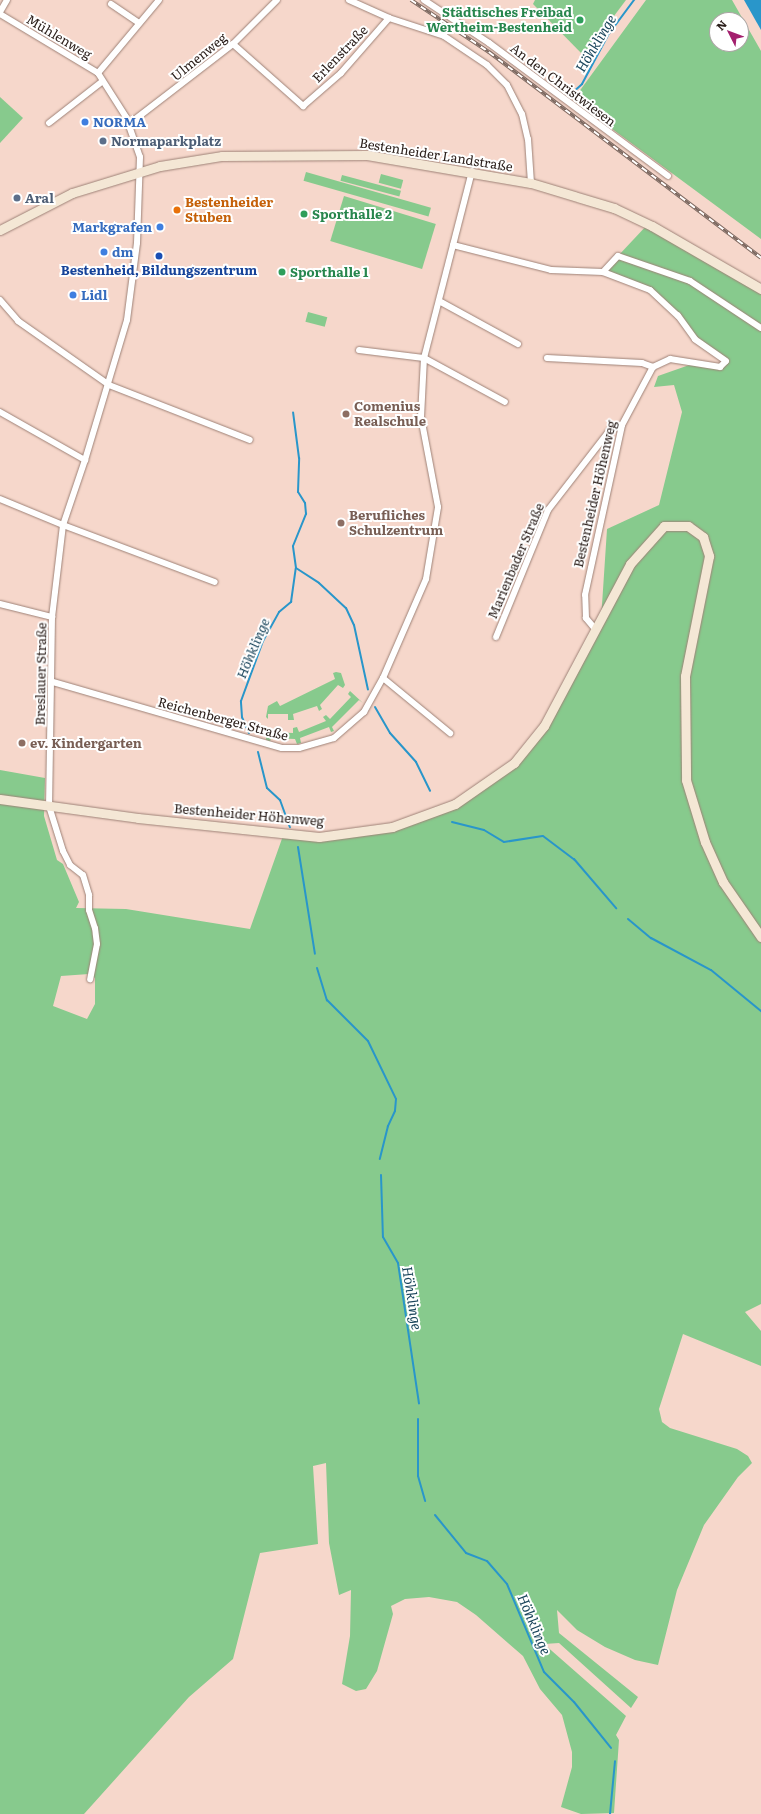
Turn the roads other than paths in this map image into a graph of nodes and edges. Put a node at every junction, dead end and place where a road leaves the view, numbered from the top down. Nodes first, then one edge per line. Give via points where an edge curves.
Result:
1 (7, 0) edge
2 (159, 0) edge
3 (277, 0) edge
4 (349, 0) edge
5 (424, 0) edge
6 (111, 4) dead end
7 (0, 13) edge
8 (389, 18) junction
9 (138, 22) junction
10 (233, 44) junction
11 (98, 73) junction
12 (103, 81) junction
13 (49, 123) dead end
14 (129, 124) junction
15 (141, 170) junction
16 (472, 171) junction
17 (668, 176) dead end
18 (531, 183) junction
19 (0, 230) edge
20 (453, 245) junction
21 (603, 272) junction
22 (761, 289) edge
23 (0, 300) edge
24 (439, 301) junction
25 (761, 328) edge
26 (518, 344) dead end
27 (359, 350) dead end
28 (424, 358) junction
29 (547, 358) dead end
30 (653, 367) junction
31 (108, 385) junction
32 (505, 402) dead end
33 (0, 412) edge
34 (622, 425) junction
35 (250, 440) dead end
36 (86, 460) junction
37 (0, 498) edge
38 (62, 525) junction
39 (215, 582) dead end
40 (0, 604) edge
41 (52, 617) junction
42 (596, 630) junction
43 (496, 637) dead end
44 (383, 678) junction
45 (53, 682) junction
46 (450, 733) dead end
47 (0, 800) edge
48 (49, 806) junction
49 (761, 937) edge
50 (90, 979) dead end

1 - 7 street, Mühlenweg
2 - 9 street
3 - 10 street, Ulmenweg
4 - 8 street
5 - 17 street, An den Christwiesen via 489,43
6 - 9 street
7 - 11 street, Mühlenweg
8 - 10 street, Erlenstraße via 341,73 303,106
8 - 18 street via 444,36 487,65 507,85 522,114 528,139
9 - 11 street
10 - 14 street, Ulmenweg
11 - 12 street, Mühlenweg
12 - 13 street
12 - 14 street, Mühlenweg
14 - 15 street, Mühlenweg via 138,145
15 - 16 street, Bestenheider Landstraße via 222,156 367,156
15 - 19 street, Bestenheider Landstraße via 72,193
15 - 31 street, Breslauer Straße via 137,243 127,320
16 - 18 street, Bestenheider Landstraße
16 - 20 street, Reichenberger Straße
18 - 22 street, Bestenheider Landstraße via 621,211
20 - 21 street via 551,270
20 - 24 street, Reichenberger Straße
21 - 25 street via 618,256 690,281
21 - 30 street via 650,290 678,316 695,339 726,361 720,367 670,359
23 - 31 street via 18,321
24 - 26 street
24 - 28 street, Reichenberger Straße
27 - 28 street
28 - 32 street
28 - 44 street, Reichenberger Straße via 422,417 438,507 426,580
29 - 30 street via 642,363
30 - 34 street, Bestenheider Höhenweg
31 - 35 street
31 - 36 street, Breslauer Straße
33 - 36 street
34 - 42 street, Bestenheider Höhenweg via 586,595 586,618
34 - 43 street, Marienbader Straße via 610,430 548,510
36 - 38 street, Breslauer Straße
37 - 38 street
38 - 39 street
38 - 41 street, Breslauer Straße
40 - 41 street
41 - 45 street, Breslauer Straße
42 - 48 street, Bestenheider Höhenweg via 544,726 514,763 455,804 392,827 319,837
42 - 49 street, Bestenheider Höhenweg via 630,564 664,526 688,526 703,537 709,556 685,676 686,780 705,842 723,882
44 - 45 street, Reichenberger Straße via 364,712 334,738 290,749
44 - 46 street
45 - 48 street, Breslauer Straße
47 - 48 street, Bestenheider Höhenweg
48 - 50 street, Breslauer Straße via 62,851 70,866 83,875 89,895 89,910 97,944

